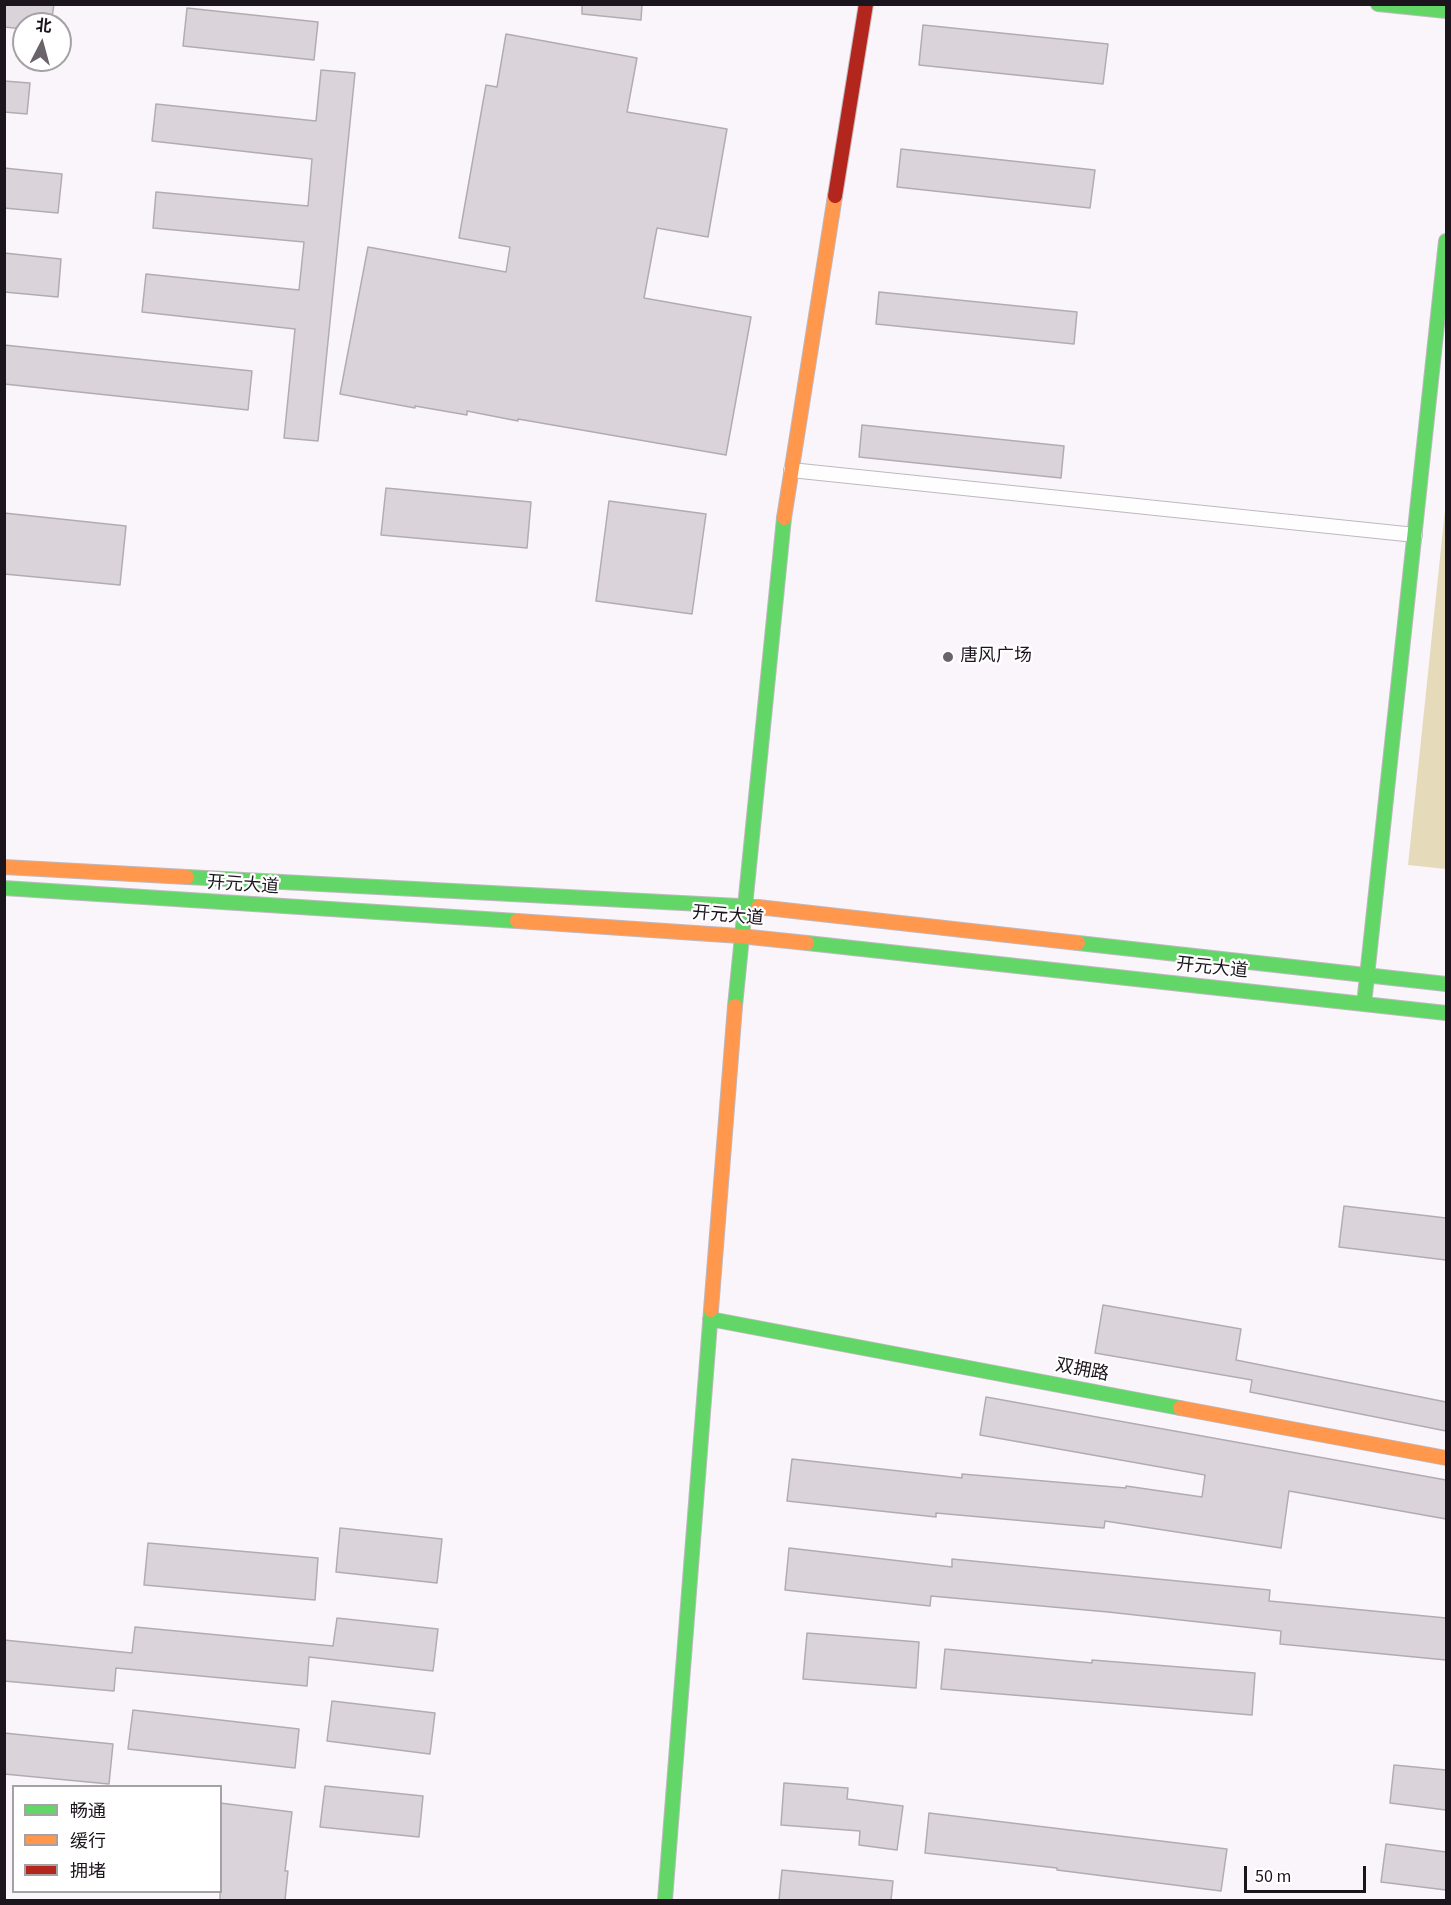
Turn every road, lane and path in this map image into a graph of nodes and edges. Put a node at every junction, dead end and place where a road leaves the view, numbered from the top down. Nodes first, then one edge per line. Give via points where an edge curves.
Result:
1 (866, 4) edge
2 (1378, 4) edge
3 (1446, 11) edge
4 (1446, 240) edge
5 (1443, 308) edge
6 (791, 470) junction
7 (1415, 536) junction
8 (4, 867) edge
9 (4, 888) edge
10 (745, 906) junction
11 (740, 936) junction
12 (1367, 975) junction
13 (1446, 984) edge
14 (1364, 1004) junction
15 (1446, 1013) edge
16 (710, 1319) junction
17 (1446, 1458) edge
18 (665, 1900) edge

1 - 6 main road
2 - 3 main road
4 - 5 main road
5 - 7 main road
6 - 7 street
6 - 10 main road
7 - 12 main road
8 - 10 main road, 开元大道
9 - 11 main road, 开元大道
10 - 11 main road
10 - 12 main road, 开元大道
11 - 14 main road, 开元大道
11 - 16 main road
12 - 13 main road, 开元大道
12 - 14 main road
14 - 15 main road, 开元大道
16 - 17 main road, 双拥路
16 - 18 main road

